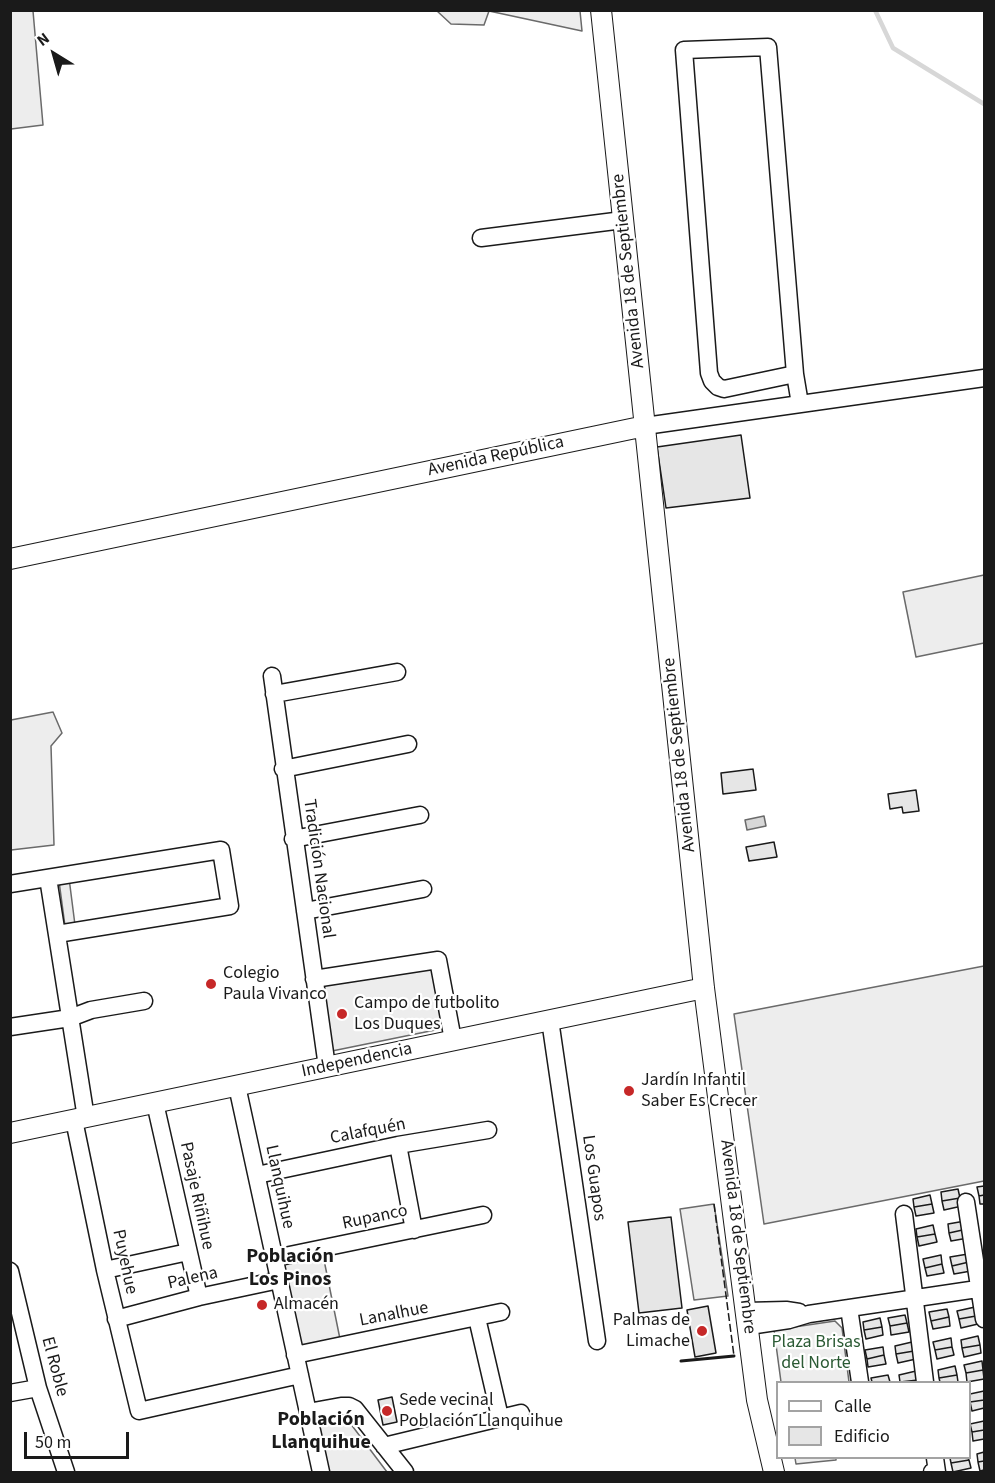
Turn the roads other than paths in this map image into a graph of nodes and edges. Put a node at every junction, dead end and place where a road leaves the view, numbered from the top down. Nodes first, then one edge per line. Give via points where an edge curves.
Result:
1 (601, 10) edge
2 (623, 220) junction
3 (481, 238) dead end
4 (795, 374) junction
5 (984, 378) edge
6 (800, 404) junction
7 (645, 426) junction
8 (10, 559) edge
9 (397, 672) dead end
10 (272, 676) dead end
11 (274, 694) junction
12 (408, 744) dead end
13 (283, 769) junction
14 (420, 815) dead end
15 (293, 839) junction
16 (48, 878) junction
17 (10, 884) edge
18 (423, 889) dead end
19 (304, 911) junction
20 (57, 934) junction
21 (314, 979) junction
22 (704, 988) junction
23 (144, 1001) dead end
24 (70, 1018) junction
25 (550, 1020) junction
26 (10, 1028) edge
27 (453, 1041) junction
28 (327, 1067) junction
29 (237, 1086) junction
30 (155, 1103) junction
31 (80, 1119) junction
32 (488, 1130) dead end
33 (10, 1133) edge
34 (398, 1145) junction
35 (256, 1174) junction
36 (966, 1202) dead end
37 (904, 1214) dead end
38 (483, 1215) dead end
39 (414, 1230) junction
40 (188, 1252) junction
41 (275, 1258) junction
42 (105, 1270) junction
43 (10, 1271) edge
44 (279, 1280) junction
45 (982, 1289) edge
46 (13, 1294) edge
47 (199, 1297) junction
48 (915, 1299) junction
49 (849, 1308) junction
50 (501, 1312) dead end
51 (477, 1318) junction
52 (116, 1319) junction
53 (748, 1319) junction
54 (984, 1319) edge
55 (597, 1341) dead end
56 (295, 1355) junction
57 (300, 1375) junction
58 (860, 1381) edge
59 (925, 1381) edge
60 (38, 1388) junction
61 (10, 1393) edge
62 (308, 1412) junction
63 (521, 1413) dead end
64 (500, 1417) junction
65 (384, 1446) junction
66 (935, 1459) edge
67 (66, 1473) edge
68 (321, 1473) edge
69 (405, 1473) edge
70 (774, 1473) edge
71 (932, 1473) edge

1 - 2 main road, Avenida 18 de Septiembre
2 - 3 street
2 - 7 main road, Avenida 18 de Septiembre
4 - 4 street via 724,389 712,381 709,373 684,50 768,47
4 - 6 street
5 - 6 street, Avenida República
6 - 7 street, Avenida República
7 - 8 main road, Avenida República
7 - 22 main road, Avenida 18 de Septiembre
9 - 11 street
10 - 11 street, Tradición Nacional
11 - 13 street, Tradición Nacional
12 - 13 street
13 - 15 street, Tradición Nacional
14 - 15 street
15 - 19 street, Tradición Nacional
16 - 17 street
16 - 20 street, Puyehue
16 - 20 street via 220,850 230,906
18 - 19 street
19 - 21 street, Tradición Nacional
20 - 24 street, Puyehue
21 - 27 street via 438,960
21 - 28 street, Tradición Nacional
22 - 25 main road, Independencia
22 - 53 main road, Avenida 18 de Septiembre
23 - 24 street via 91,1010
24 - 26 street
24 - 31 street, Puyehue
25 - 27 main road, Independencia
25 - 55 street, Los Guapos
27 - 28 main road, Independencia
28 - 29 main road, Independencia
29 - 30 main road, Independencia
29 - 35 street, Llanquihue
30 - 31 main road, Independencia
30 - 40 street, Pasaje Riñihue
31 - 33 main road, Independencia
31 - 42 street, Puyehue
32 - 34 street, Calafquén
34 - 35 street, Calafquén
34 - 39 street
35 - 41 street, Llanquihue
36 - 45 street
37 - 48 street
38 - 39 street, Rupanco
39 - 41 street, Rupanco
40 - 42 street
40 - 47 street, Pasaje Riñihue
41 - 44 street, Llanquihue
42 - 52 street, Puyehue
43 - 46 street, El Roble
44 - 47 street, Palena
44 - 56 street, Llanquihue
45 - 48 street
45 - 54 street
46 - 60 street, El Roble
47 - 52 street, Palena
48 - 49 street
48 - 59 street
49 - 53 street via 789,1320
49 - 58 street
50 - 51 street, Lanalhue
51 - 56 street, Lanalhue
51 - 64 street
52 - 57 street, Puyehue via 139,1411
53 - 70 main road, Avenida 18 de Septiembre via 757,1400
56 - 57 street, Llanquihue
57 - 62 street, Llanquihue
60 - 61 street
60 - 67 street, El Roble
62 - 65 street via 349,1406
62 - 68 street, Llanquihue
63 - 64 street
64 - 65 street
65 - 69 street
66 - 71 street via 937,1472

